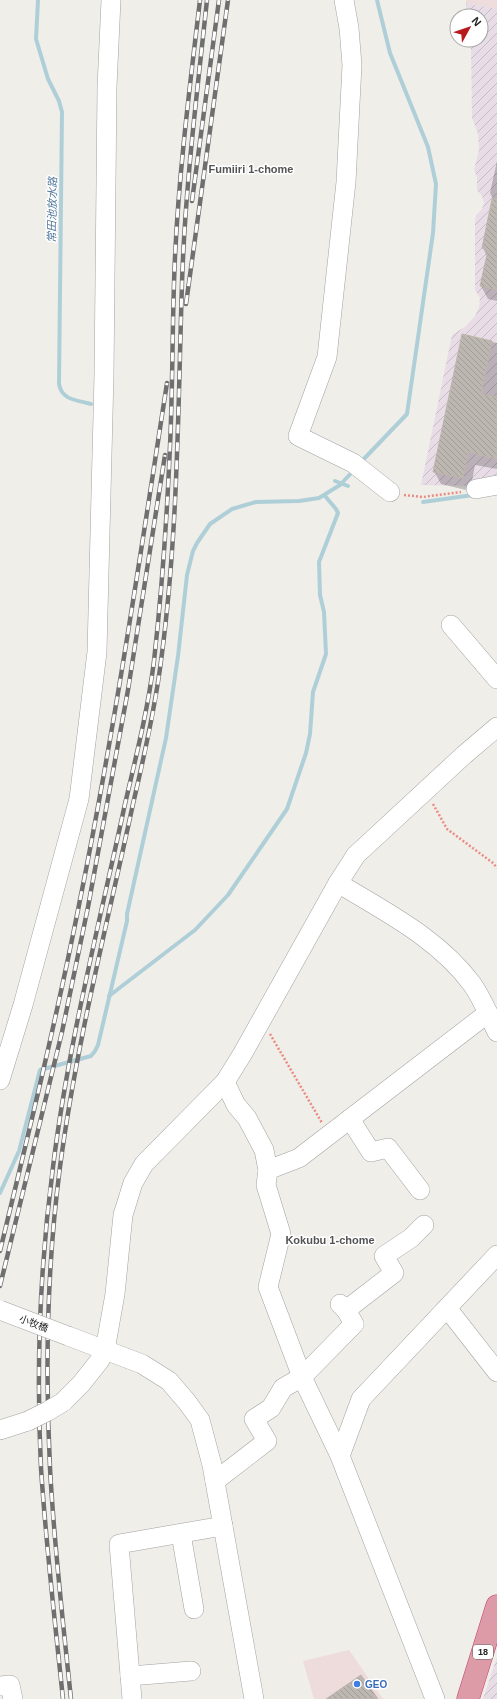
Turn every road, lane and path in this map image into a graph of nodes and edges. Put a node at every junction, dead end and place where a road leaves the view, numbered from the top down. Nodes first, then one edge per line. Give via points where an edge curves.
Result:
1 (111, 0) edge
2 (344, 0) edge
3 (497, 485) edge
4 (471, 490) joint
5 (396, 493) joint
6 (451, 625) dead end
7 (497, 679) edge
8 (497, 727) edge
9 (425, 791) junction
10 (497, 868) edge
11 (338, 883) junction
12 (490, 1005) edge
13 (262, 1020) junction
14 (497, 1032) edge
15 (0, 1080) edge
16 (225, 1082) junction
17 (350, 1119) junction
18 (329, 1135) junction
19 (268, 1170) junction
20 (420, 1190) dead end
21 (424, 1225) dead end
22 (497, 1255) edge
23 (446, 1308) junction
24 (0, 1310) edge
25 (105, 1350) junction
26 (497, 1372) edge
27 (302, 1377) junction
28 (0, 1430) edge
29 (340, 1456) junction
30 (215, 1482) junction
31 (223, 1526) junction
32 (181, 1534) junction
33 (497, 1606) edge
34 (194, 1609) dead end
35 (191, 1671) dead end
36 (130, 1676) junction
37 (0, 1686) edge
38 (13, 1699) edge
39 (132, 1699) edge
40 (254, 1699) edge
41 (435, 1699) edge
42 (468, 1699) edge

1 - 15 street via 96,652 79,799
2 - 5 street via 352,65 344,197 327,357 298,436 357,466
3 - 4 street
4 - 5 path via 423,497
6 - 7 street
8 - 9 street
9 - 10 path via 447,829
9 - 11 street via 356,855
11 - 12 street via 427,938 460,969
11 - 13 street
12 - 14 street
12 - 17 street
13 - 16 street
13 - 18 path
16 - 19 street via 236,1106 247,1118 264,1150
16 - 25 street via 153,1153 133,1183 123,1215 115,1294
17 - 18 street
17 - 20 street via 371,1152 388,1148
18 - 19 street via 299,1158
19 - 27 street via 266,1185 281,1234 268,1287
21 - 27 street via 411,1238 384,1256 394,1274 343,1307 354,1324
22 - 23 street
23 - 26 street
23 - 29 street via 361,1400
24 - 25 street, 小牧橋, bridge
25 - 28 street, bridge via 100,1360 63,1402 28,1420
25 - 30 street, 小牧橋 via 142,1364 169,1381 187,1402 200,1420
27 - 29 street
27 - 30 street via 283,1388 271,1408 254,1418 267,1441
29 - 41 street
30 - 31 street, 小牧橋
31 - 32 street
31 - 40 street, 小牧橋
32 - 34 street
32 - 36 street via 119,1544
33 - 42 highway, 18
35 - 36 street
36 - 39 street
37 - 38 street via 10,1685

